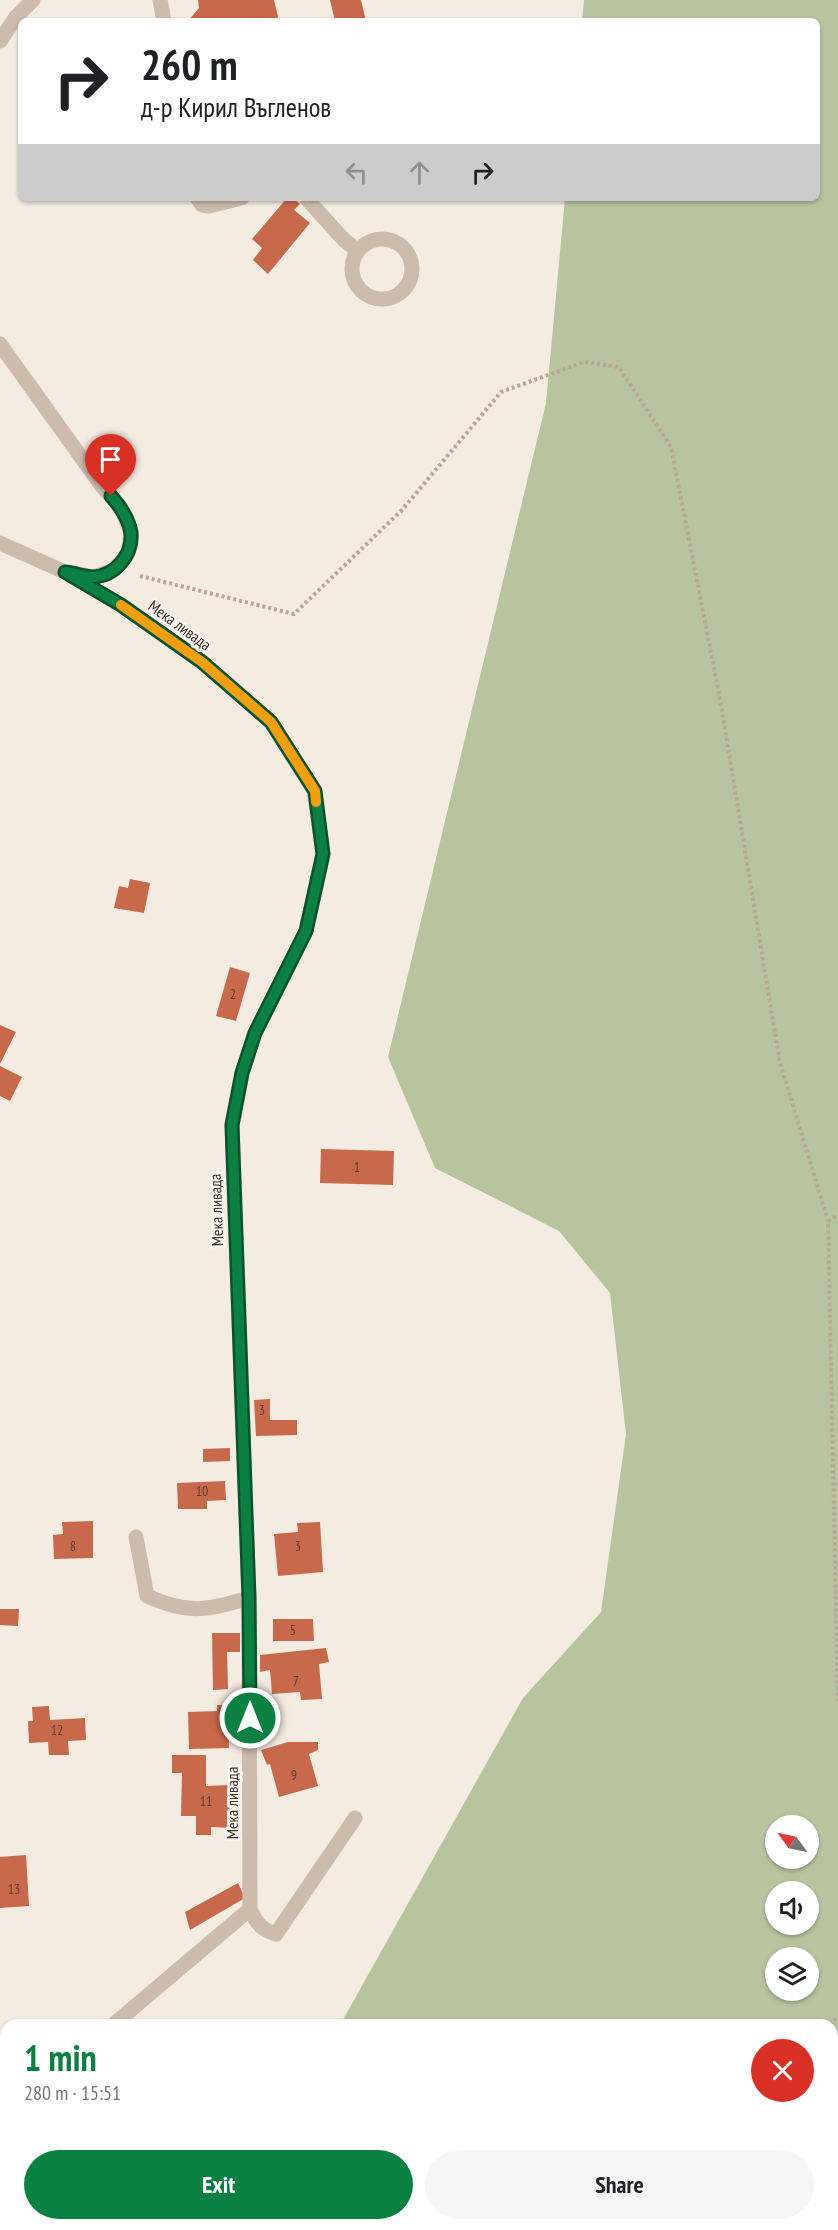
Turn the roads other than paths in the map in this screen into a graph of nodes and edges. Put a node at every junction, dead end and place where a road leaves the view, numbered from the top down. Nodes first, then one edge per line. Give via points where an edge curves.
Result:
1 (33, 0) edge
2 (160, 0) edge
3 (163, 18) edge
4 (0, 41) edge
5 (199, 201) edge
6 (230, 201) edge
7 (309, 201) edge
8 (358, 251) junction
9 (0, 344) edge
10 (0, 543) edge
11 (65, 572) junction
12 (136, 1537) dead end
13 (249, 1598) junction
14 (355, 1818) dead end
15 (250, 1909) junction
16 (120, 2019) edge

1 - 4 street
2 - 3 street
5 - 6 street via 209,206
7 - 8 street
8 - 8 street via 362,245 384,238 405,248 413,271 402,292 380,300 358,290 351,267
9 - 11 street via 121,508 131,532 128,554 114,570 93,577
10 - 11 street, Мека ливада
11 - 13 street, Мека ливада via 121,605 202,662 271,722 315,791 323,854 306,931 255,1033 232,1125
12 - 13 street via 147,1596 171,1607 207,1610
13 - 15 street, Мека ливада
14 - 15 street via 276,1934 255,1922
15 - 16 street

